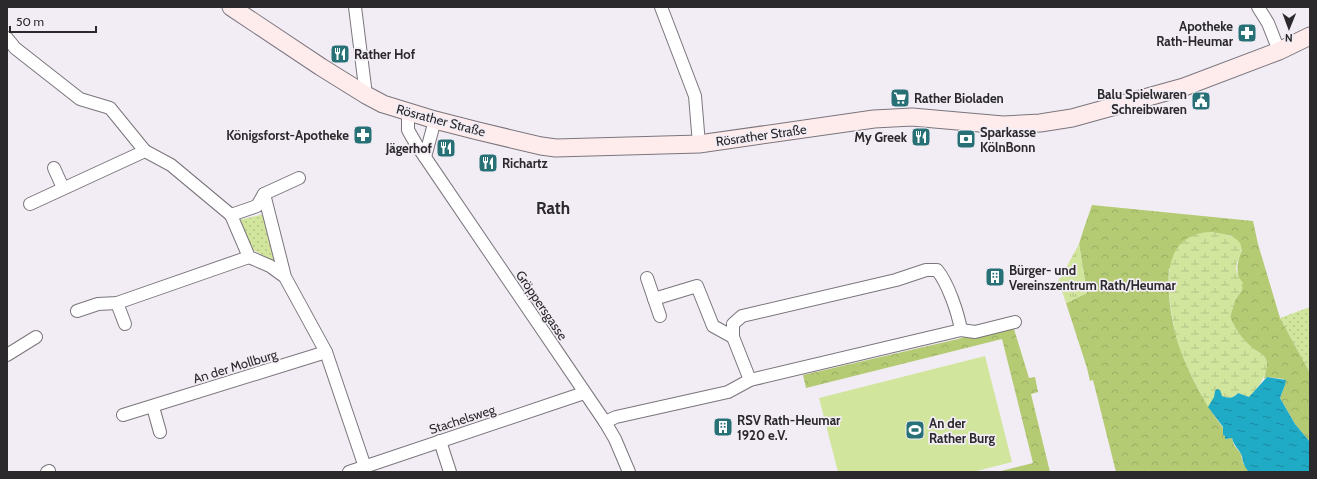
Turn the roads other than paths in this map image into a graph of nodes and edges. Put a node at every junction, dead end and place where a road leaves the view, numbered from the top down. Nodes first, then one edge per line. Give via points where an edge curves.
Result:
1 (231, 7) edge
2 (355, 7) edge
3 (661, 7) edge
4 (1258, 7) edge
5 (1310, 36) edge
6 (7, 38) edge
7 (1279, 51) junction
8 (366, 95) junction
9 (408, 112) junction
10 (435, 120) junction
11 (699, 144) junction
12 (145, 151) junction
13 (425, 157) junction
14 (54, 168) dead end
15 (300, 178) dead end
16 (63, 188) junction
17 (264, 194) junction
18 (30, 204) dead end
19 (231, 216) junction
20 (249, 257) junction
21 (285, 277) junction
22 (647, 278) dead end
23 (654, 300) junction
24 (117, 303) junction
25 (77, 311) dead end
26 (660, 316) dead end
27 (1015, 322) dead end
28 (125, 324) dead end
29 (961, 330) junction
30 (36, 336) dead end
31 (733, 337) junction
32 (326, 352) junction
33 (7, 355) edge
34 (750, 380) junction
35 (584, 393) junction
36 (153, 407) junction
37 (123, 415) dead end
38 (605, 422) junction
39 (160, 432) dead end
40 (440, 441) junction
41 (365, 467) junction
42 (349, 472) edge
43 (450, 472) edge
44 (630, 472) edge

1 - 8 main road, Rösrather Straße
2 - 8 street
3 - 11 street via 695,96
4 - 7 street via 1268,23
5 - 7 main road, Rösrather Straße
6 - 12 street via 15,48 80,99 110,108
7 - 11 main road, Rösrather Straße via 1184,86 1072,118 1040,123 1003,124 912,117 874,119
8 - 9 main road, Rösrather Straße
9 - 10 main road, Rösrather Straße
9 - 13 street, Gröppersgasse via 408,130
10 - 11 main road, Rösrather Straße via 556,148
10 - 13 street
12 - 16 street
12 - 19 street via 171,165
13 - 35 street, Gröppersgasse
14 - 16 street
15 - 17 street
16 - 18 street
17 - 19 street via 257,206
17 - 21 street
19 - 20 street
20 - 21 street via 270,266
20 - 24 street
21 - 32 street
22 - 23 street
23 - 26 street
23 - 31 street via 697,286 713,326
24 - 25 street via 98,304
24 - 28 street
27 - 29 street via 975,332
29 - 31 street via 943,277 937,270 926,270 896,280 742,316 733,324
29 - 34 street
30 - 33 street
31 - 34 street
32 - 36 street, An der Mollburg
32 - 41 street
34 - 38 street via 728,392 616,417
35 - 38 street, Gröppersgasse
35 - 40 street, Stachelsweg
36 - 37 street, An der Mollburg
36 - 39 street
38 - 44 street, Gröppersgasse
40 - 41 street, Stachelsweg
40 - 43 street
41 - 42 street, Stachelsweg

